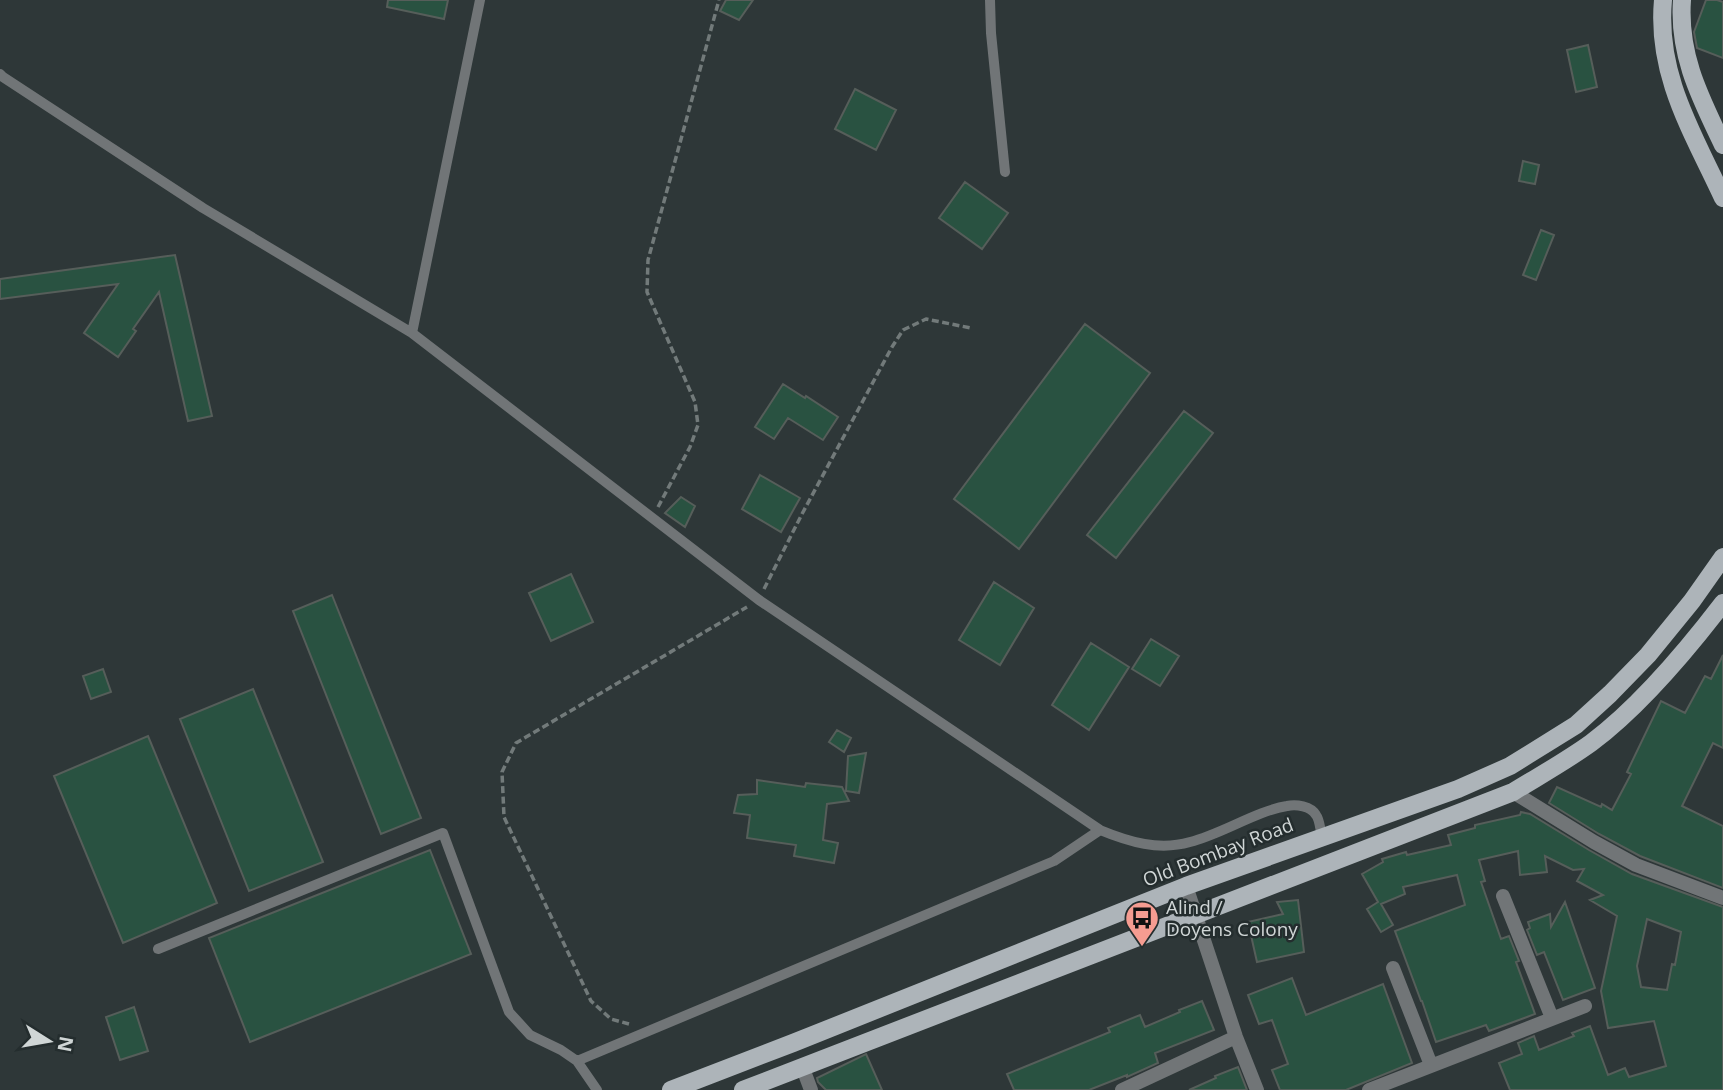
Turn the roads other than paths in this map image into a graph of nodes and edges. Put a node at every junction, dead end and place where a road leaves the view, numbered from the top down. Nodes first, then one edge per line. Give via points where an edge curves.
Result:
1 (480, 0) edge
2 (990, 0) edge
3 (1663, 0) edge
4 (1682, 0) edge
5 (0, 74) edge
6 (1723, 145) edge
7 (1005, 172) dead end
8 (1723, 198) edge
9 (412, 333) junction
10 (1721, 562) edge
11 (1723, 603) edge
12 (1513, 792) junction
13 (1100, 830) junction
14 (1322, 836) junction
15 (1186, 886) junction
16 (1503, 896) dead end
17 (1723, 898) edge
18 (1196, 913) junction
19 (158, 949) dead end
20 (1393, 968) dead end
21 (1585, 1006) dead end
22 (1552, 1018) junction
23 (1236, 1037) junction
24 (577, 1061) junction
25 (1431, 1065) junction
26 (802, 1066) junction
27 (1150, 1084) edge
28 (597, 1090) edge
29 (671, 1090) edge
30 (743, 1090) edge
31 (811, 1090) edge
32 (1122, 1090) edge
33 (1257, 1090) edge
34 (1369, 1090) edge

1 - 9 lane
2 - 7 lane
3 - 8 main road via 1664,56 1675,93
4 - 6 main road via 1685,52
5 - 9 lane via 203,208
9 - 13 lane via 759,600
10 - 14 main road, Old Bombay Road via 1648,655 1576,725 1510,766 1458,789
11 - 12 main road via 1628,711 1592,742
12 - 17 street via 1636,865
12 - 18 main road
13 - 14 lane via 1133,842 1189,843 1290,805 1316,814
13 - 24 lane via 1054,861
14 - 15 main road, Old Bombay Road
15 - 18 street
15 - 29 main road, Old Bombay Road
16 - 22 street
18 - 23 street
18 - 26 main road
19 - 24 lane via 443,833 509,1012 530,1035
20 - 25 street
21 - 22 street
22 - 25 street
23 - 27 street
23 - 33 street
24 - 28 lane
25 - 34 street
26 - 30 main road
26 - 31 street
27 - 32 street

